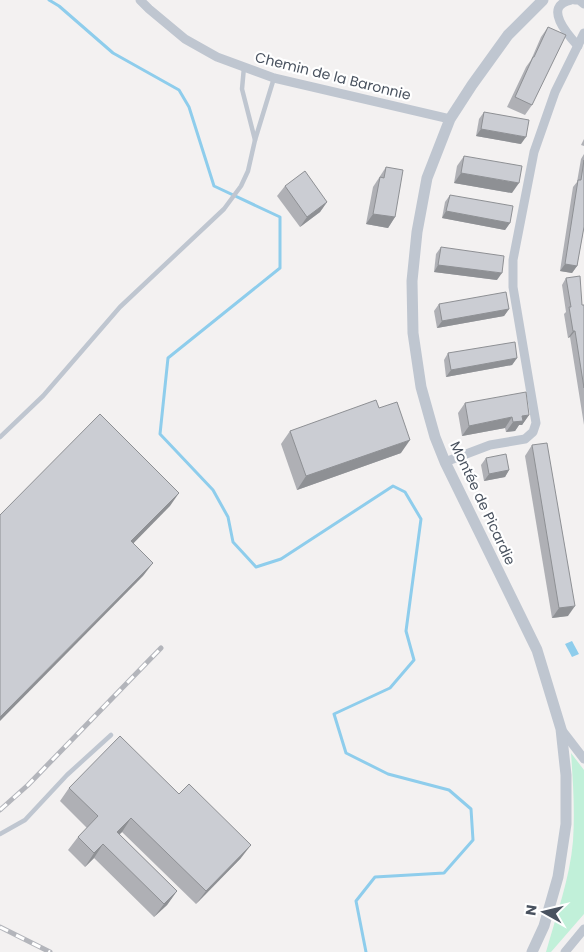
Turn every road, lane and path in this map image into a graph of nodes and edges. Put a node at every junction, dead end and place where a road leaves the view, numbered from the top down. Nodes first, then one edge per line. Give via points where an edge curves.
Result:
1 (140, 0) edge
2 (543, 0) edge
3 (573, 0) edge
4 (584, 4) edge
5 (584, 32) edge
6 (578, 46) junction
7 (244, 68) junction
8 (274, 78) junction
9 (450, 118) junction
10 (255, 140) junction
11 (0, 437) edge
12 (444, 462) junction
13 (561, 729) junction
14 (111, 735) dead end
15 (584, 759) edge
16 (0, 834) edge
17 (584, 929) edge
18 (532, 952) edge
19 (565, 952) edge

1 - 7 street, Chemin de la Baronnie via 185,39
2 - 9 street, Montée de Picardie via 508,35
3 - 4 street
3 - 6 street via 560,6 558,13 562,28
5 - 6 street
6 - 12 street via 555,92 534,152 513,260 513,287 536,423 533,432 525,439 482,447
7 - 8 street, Chemin de la Baronnie
7 - 10 lane via 242,89
8 - 9 street, Chemin de la Baronnie
8 - 10 lane
9 - 12 street, Montée de Picardie via 427,178 412,281 413,333 421,387
10 - 11 lane via 248,171 224,209 120,307 43,396
12 - 13 street, Montée de Picardie via 537,650
13 - 15 street
13 - 18 street, Montée de Picardie via 566,775 566,824 558,877 544,926
14 - 16 lane via 24,820
17 - 19 street

